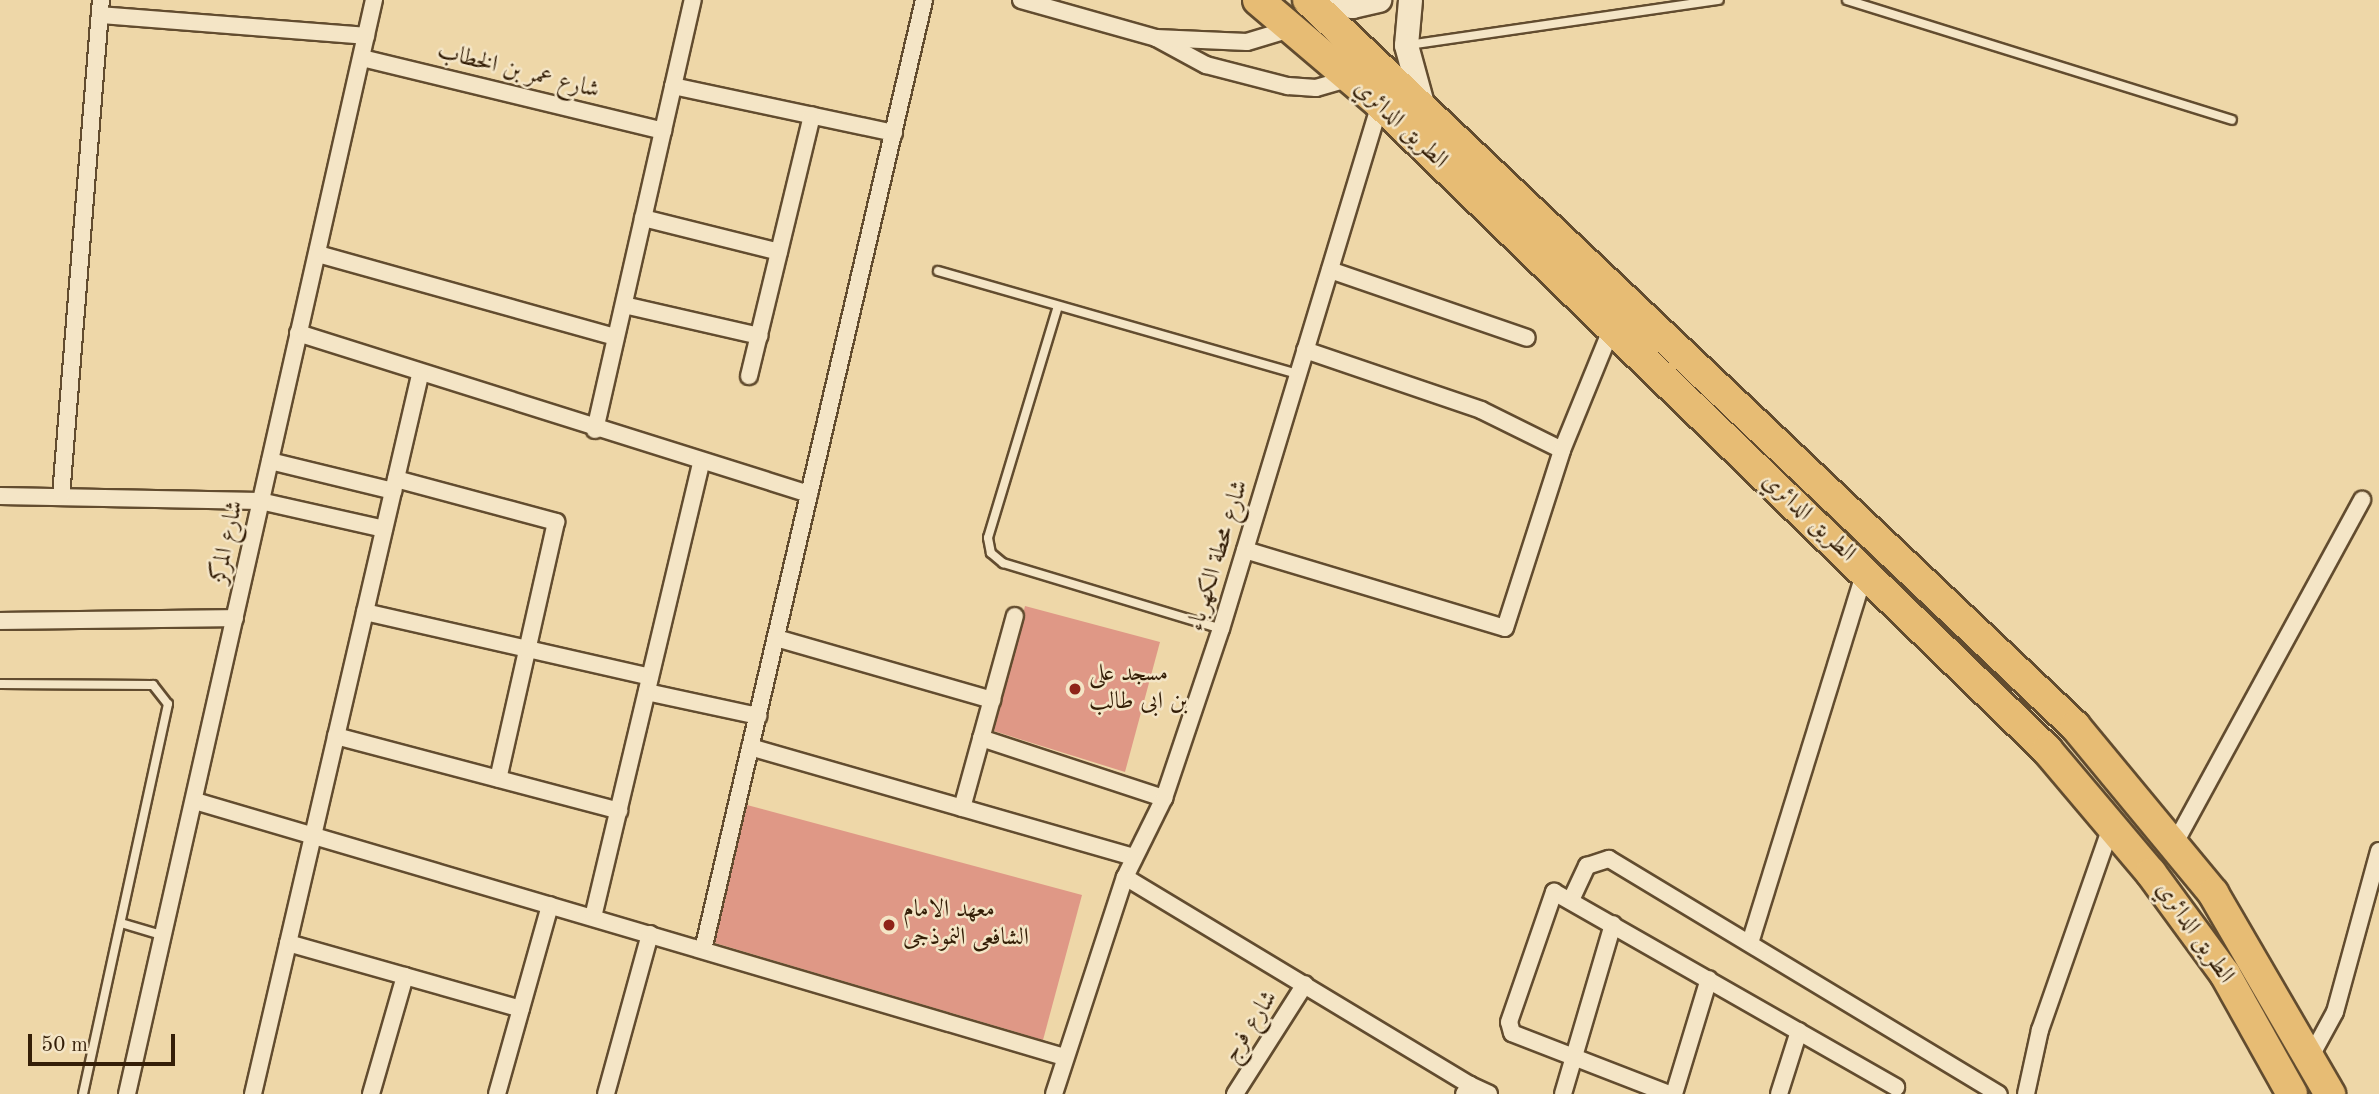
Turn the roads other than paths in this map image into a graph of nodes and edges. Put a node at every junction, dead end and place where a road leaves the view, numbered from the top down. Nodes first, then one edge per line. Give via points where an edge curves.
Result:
1 (374, 0) edge
2 (693, 0) edge
3 (925, 0) edge
4 (1021, 0) edge
5 (1258, 0) edge
6 (1308, 0) edge
7 (1318, 0) edge
8 (1379, 0) edge
9 (1410, 0) edge
10 (1719, 0) edge
11 (1847, 0) edge
12 (1049, 4) edge
13 (100, 7) edge
14 (1290, 29) junction
15 (366, 36) junction
16 (1156, 38) junction
17 (1406, 45) junction
18 (362, 58) junction
19 (1350, 78) junction
20 (673, 86) junction
21 (1421, 100) junction
22 (1380, 104) junction
23 (812, 116) junction
24 (2232, 121) dead end
25 (663, 131) junction
26 (894, 133) junction
27 (643, 218) junction
28 (779, 252) junction
29 (318, 254) junction
30 (1330, 270) junction
31 (938, 271) dead end
32 (624, 305) junction
33 (1058, 306) junction
34 (1611, 330) junction
35 (298, 333) junction
36 (759, 336) junction
37 (616, 337) junction
38 (1527, 338) dead end
39 (1306, 350) junction
40 (1298, 374) junction
41 (420, 375) junction
42 (749, 376) dead end
43 (595, 430) junction
44 (1562, 450) junction
45 (1798, 458) junction
46 (270, 461) junction
47 (701, 462) junction
48 (395, 485) junction
49 (1772, 485) junction
50 (809, 494) junction
51 (0, 496) edge
52 (61, 496) junction
53 (2362, 500) dead end
54 (260, 501) junction
55 (384, 529) junction
56 (1245, 550) junction
57 (1865, 572) junction
58 (365, 612) junction
59 (1015, 616) dead end
60 (235, 618) junction
61 (0, 621) edge
62 (1221, 629) junction
63 (776, 638) junction
64 (528, 649) junction
65 (0, 684) edge
66 (648, 684) junction
67 (992, 700) junction
68 (758, 716) junction
69 (336, 736) junction
70 (981, 738) junction
71 (750, 747) junction
72 (498, 779) junction
73 (1164, 798) junction
74 (195, 801) junction
75 (962, 808) junction
76 (619, 811) junction
77 (2112, 824) junction
78 (313, 835) junction
79 (2175, 843) junction
80 (2379, 851) edge
81 (1133, 857) junction
82 (1125, 877) junction
83 (1571, 900) junction
84 (551, 905) junction
85 (593, 917) junction
86 (121, 923) junction
87 (1612, 924) junction
88 (650, 934) junction
89 (165, 936) junction
90 (288, 943) junction
91 (1750, 943) junction
92 (703, 950) junction
93 (405, 976) junction
94 (1709, 979) junction
95 (1305, 984) junction
96 (521, 1009) junction
97 (1799, 1031) junction
98 (2311, 1056) junction
99 (1064, 1057) junction
100 (1573, 1058) junction
101 (1467, 1089) edge
102 (1899, 1091) edge
103 (83, 1094) edge
104 (127, 1094) edge
105 (253, 1094) edge
106 (371, 1094) edge
107 (497, 1094) edge
108 (606, 1094) edge
109 (1054, 1094) edge
110 (1235, 1094) edge
111 (1489, 1094) edge
112 (1563, 1094) edge
113 (1671, 1094) edge
114 (1779, 1094) edge
115 (1999, 1094) edge
116 (2026, 1094) edge
117 (2291, 1094) edge
118 (2330, 1094) edge

1 - 15 street, شارع المركز
2 - 20 street
3 - 26 street
4 - 12 street
5 - 14 highway, الطريق الدائري
6 - 21 highway, الطريق الدائري
7 - 8 street via 1352,6
9 - 17 street
10 - 17 lane
11 - 24 lane
12 - 16 street
13 - 15 street
13 - 52 street
14 - 16 street via 1247,43
14 - 19 highway, الطريق الدائري
15 - 18 street, شارع المركز
16 - 19 street via 1206,65 1288,86 1316,88
17 - 21 street
18 - 25 street, شارع عمر بن الخطاب
18 - 29 street, شارع المركز
19 - 22 highway, الطريق الدائري
20 - 23 street
20 - 25 street
21 - 45 highway, الطريق الدائري
22 - 30 street, شارع محطة الكهرباء
22 - 34 highway, الطريق الدائري
23 - 26 street
23 - 28 street
25 - 27 street
26 - 50 street
27 - 28 street
27 - 32 street
28 - 36 street
29 - 35 street, شارع المركز
29 - 37 street
30 - 38 street
30 - 39 street, شارع محطة الكهرباء
31 - 33 lane
32 - 36 street
32 - 37 street
33 - 40 lane
33 - 62 lane via 988,538 991,553 1003,563
34 - 44 street
34 - 49 highway, الطريق الدائري
35 - 41 street
35 - 46 street, شارع المركز
36 - 42 street
37 - 43 street
39 - 40 street, شارع محطة الكهرباء
39 - 44 street via 1481,410
40 - 56 street, شارع محطة الكهرباء
41 - 43 street
41 - 48 street
43 - 47 street
44 - 56 street via 1505,628
45 - 49 highway
45 - 79 highway, الطريق الدائري via 2075,726
46 - 48 street
46 - 54 street, شارع المركز
47 - 50 street
47 - 66 street
48 - 55 street
48 - 64 street via 556,522
49 - 57 highway, الطريق الدائري
50 - 63 street
51 - 52 street
52 - 54 street
53 - 79 street
54 - 55 street
54 - 60 street, شارع المركز
55 - 58 street
56 - 62 street, شارع محطة الكهرباء
57 - 77 highway, الطريق الدائري via 1992,693
57 - 91 street
58 - 64 street
58 - 69 street
59 - 67 street
60 - 61 street
60 - 74 street, شارع المركز
62 - 73 street, شارع محطة الكهرباء
63 - 67 street
63 - 68 street
64 - 66 street
64 - 72 street
65 - 86 lane via 145,685 166,696 168,712
66 - 68 street
66 - 76 street
67 - 70 street
68 - 71 street
69 - 72 street
69 - 78 street
70 - 73 street
70 - 75 street
71 - 75 street
71 - 92 street
72 - 76 street
73 - 81 street, شارع محطة الكهرباء
74 - 78 street
74 - 89 street, شارع المركز
75 - 81 street
76 - 85 street
77 - 116 street via 2040,1030
77 - 117 highway, الطريق الدائري via 2225,974
78 - 84 street
78 - 90 street
79 - 98 highway, الطريق الدائري via 2253,954
80 - 98 street via 2335,1012
81 - 82 street, شارع محطة الكهرباء
82 - 95 street
82 - 99 street, شارع محطة الكهرباء
83 - 87 street
83 - 91 street via 1587,866 1609,859
83 - 100 street via 1558,892 1550,896 1509,1027 1520,1038
84 - 85 street
84 - 96 street
85 - 88 street
86 - 89 lane
86 - 103 lane
87 - 94 street
87 - 100 street
88 - 92 street
88 - 108 street
89 - 104 street, شارع المركز
90 - 93 street
90 - 105 street
91 - 115 street
92 - 99 street
93 - 96 street
93 - 106 street
94 - 97 street
94 - 113 street
95 - 101 street
95 - 110 street, شارع فرج
96 - 107 street
97 - 102 street
97 - 114 street
98 - 118 highway, الطريق الدائري
99 - 109 street, شارع محطة الكهرباء
100 - 112 street
100 - 113 street
101 - 111 street

